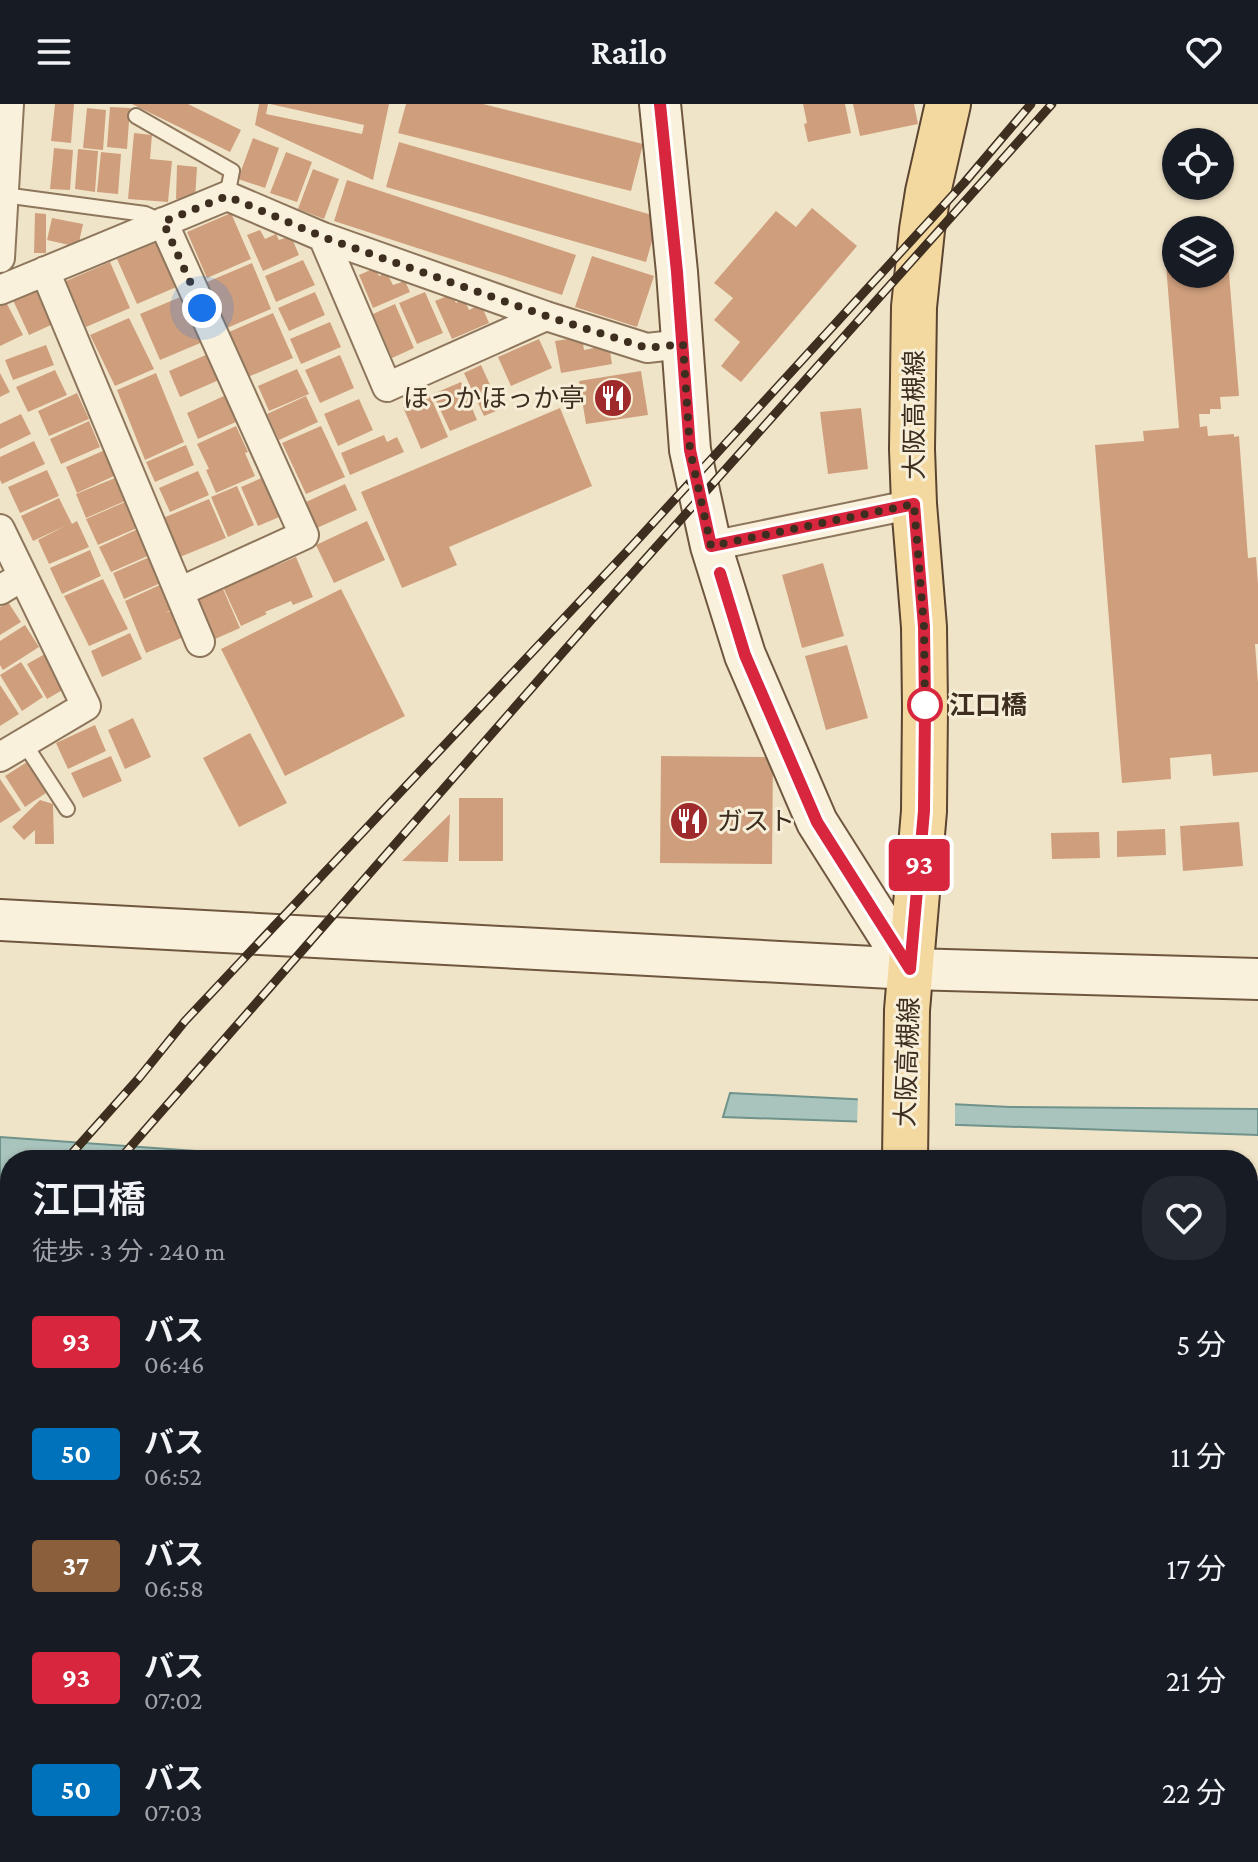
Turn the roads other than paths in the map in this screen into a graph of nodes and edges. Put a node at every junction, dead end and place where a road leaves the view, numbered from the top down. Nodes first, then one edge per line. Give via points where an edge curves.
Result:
1 (9, 104) edge
2 (660, 104) edge
3 (948, 104) edge
4 (136, 116) dead end
5 (4, 195) junction
6 (227, 196) junction
7 (163, 222) junction
8 (323, 237) junction
9 (0, 258) edge
10 (45, 271) junction
11 (0, 290) edge
12 (546, 316) junction
13 (683, 344) junction
14 (914, 504) junction
15 (0, 529) edge
16 (711, 546) junction
17 (12, 583) edge
18 (179, 592) junction
19 (200, 642) dead end
20 (12, 750) edge
21 (67, 809) dead end
22 (2, 918) edge
23 (1258, 979) edge
24 (909, 989) junction
25 (905, 1150) edge

1 - 5 street
2 - 13 street
3 - 14 main road, 大阪高槻線 via 928,192 914,307
4 - 6 lane via 232,171
5 - 7 lane via 145,214
5 - 9 street
6 - 7 street
6 - 8 street
7 - 10 street
7 - 18 street via 304,535
8 - 12 street
8 - 12 street via 387,387
10 - 11 street
10 - 18 street
12 - 13 street via 647,348
13 - 16 street via 690,450
14 - 16 street
14 - 24 main road, 大阪高槻線 via 924,627 924,811
15 - 17 street
16 - 24 street via 745,655 817,822
17 - 20 street via 86,706
18 - 19 street
20 - 21 lane
22 - 24 street
23 - 24 street
24 - 25 main road, 大阪高槻線

